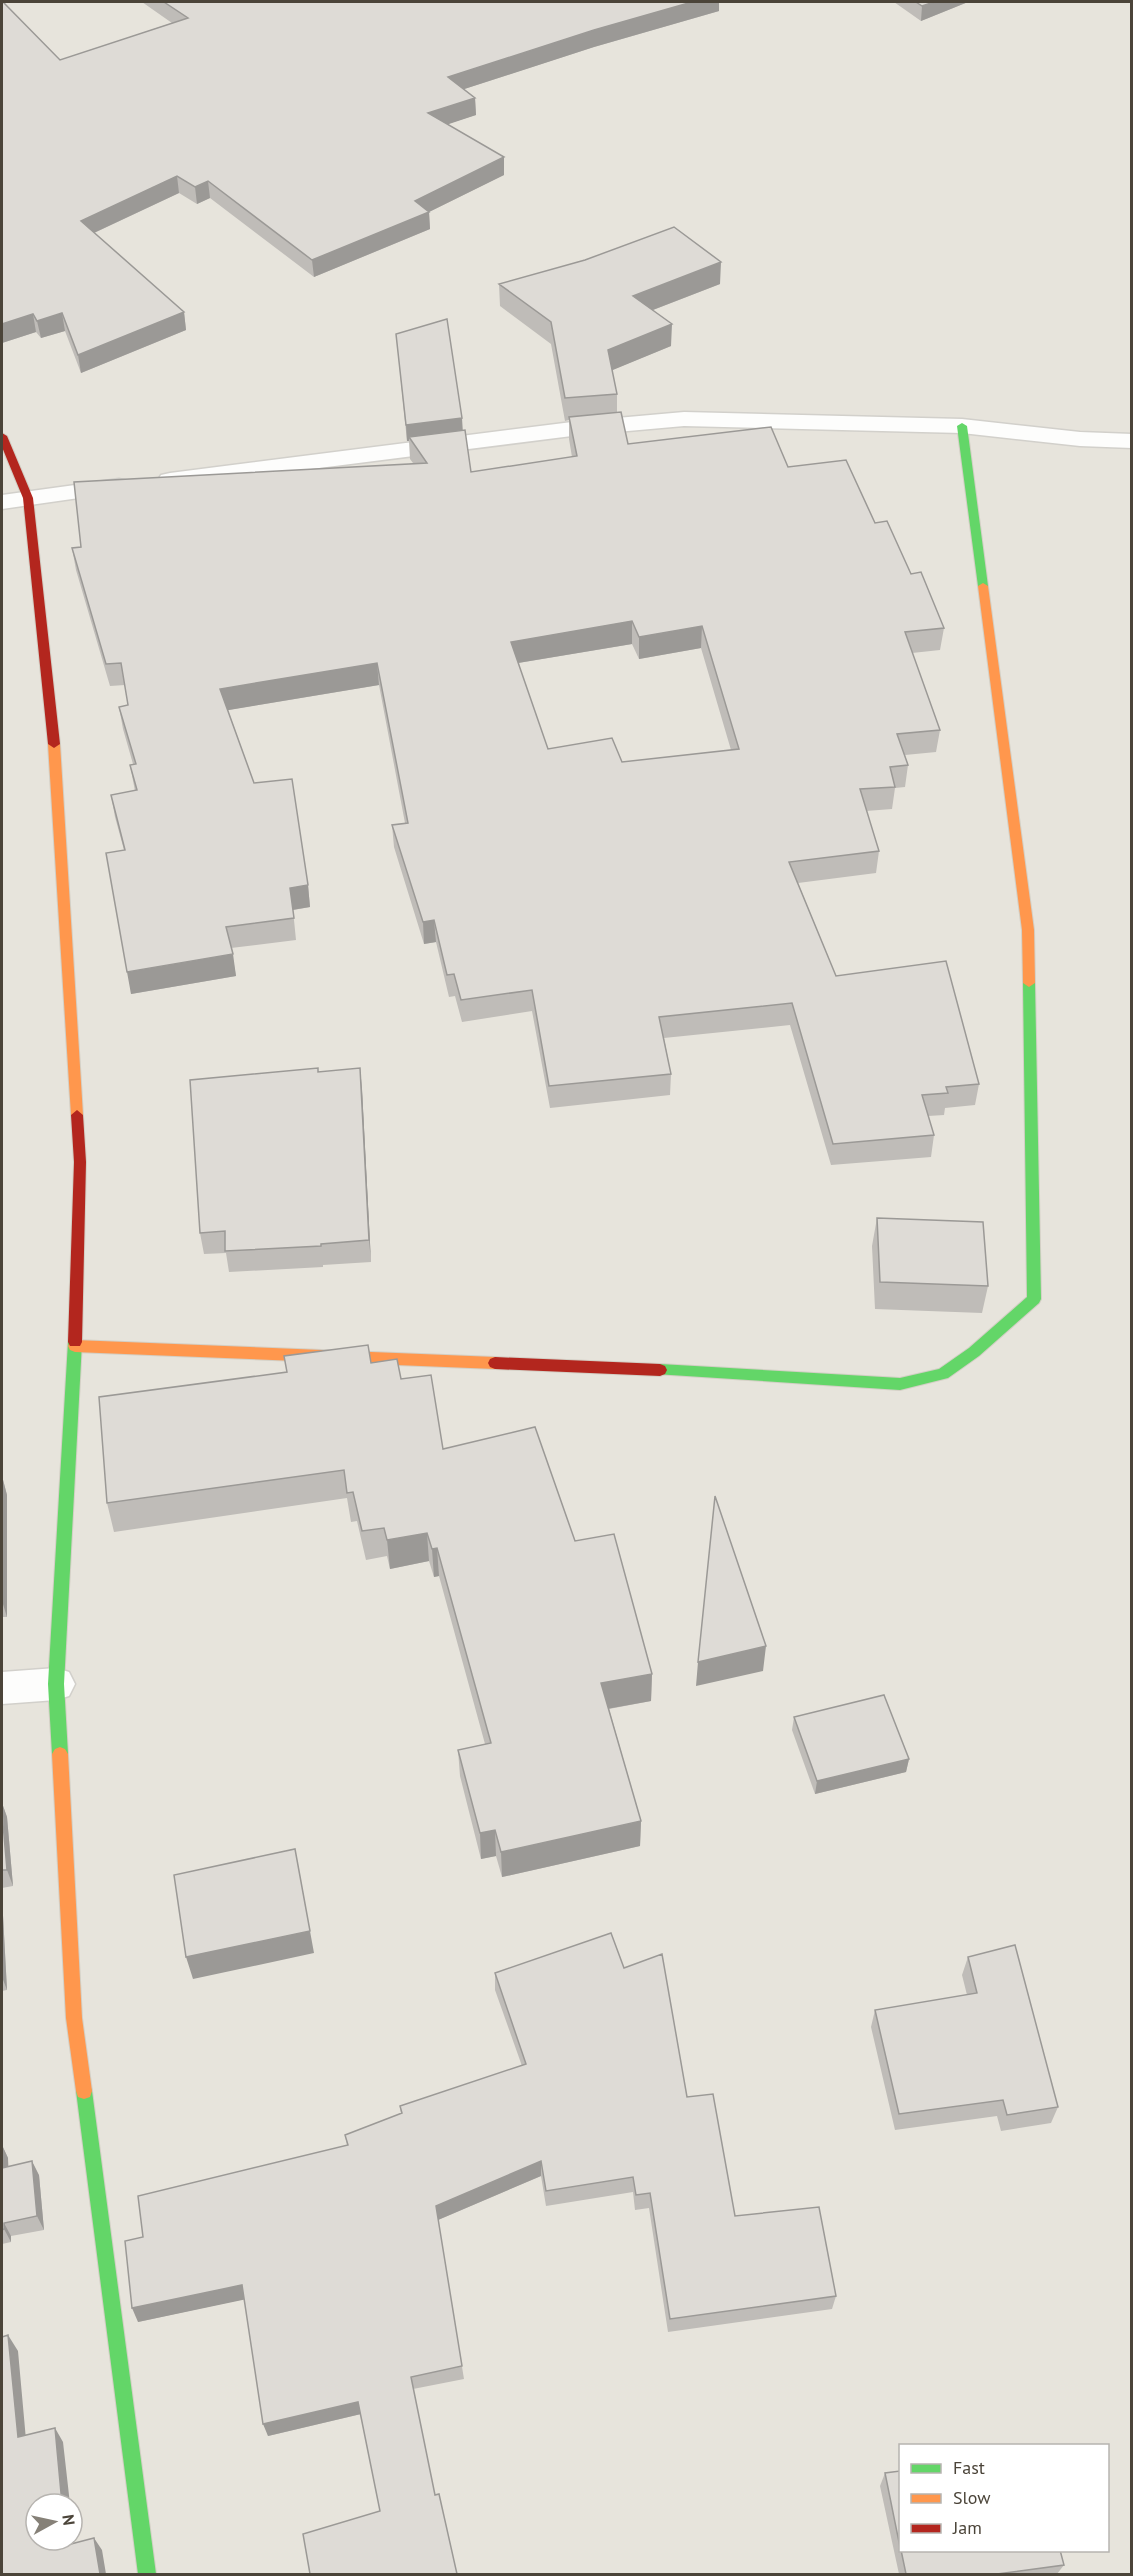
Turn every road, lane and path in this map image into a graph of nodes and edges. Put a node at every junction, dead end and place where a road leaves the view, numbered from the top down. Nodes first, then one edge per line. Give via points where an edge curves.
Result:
1 (962, 426) junction
2 (2, 436) edge
3 (1131, 441) edge
4 (28, 498) junction
5 (2, 502) edge
6 (75, 1346) junction
7 (56, 1684) junction
8 (2, 1688) edge
9 (147, 2574) edge

1 - 3 street
1 - 4 street via 684,419 572,429
1 - 6 street via 1028,930 1034,1299 943,1374 900,1383
2 - 4 street
4 - 5 street
4 - 6 street via 59,795 80,1150
6 - 7 street
7 - 8 street
7 - 9 street via 74,2018

